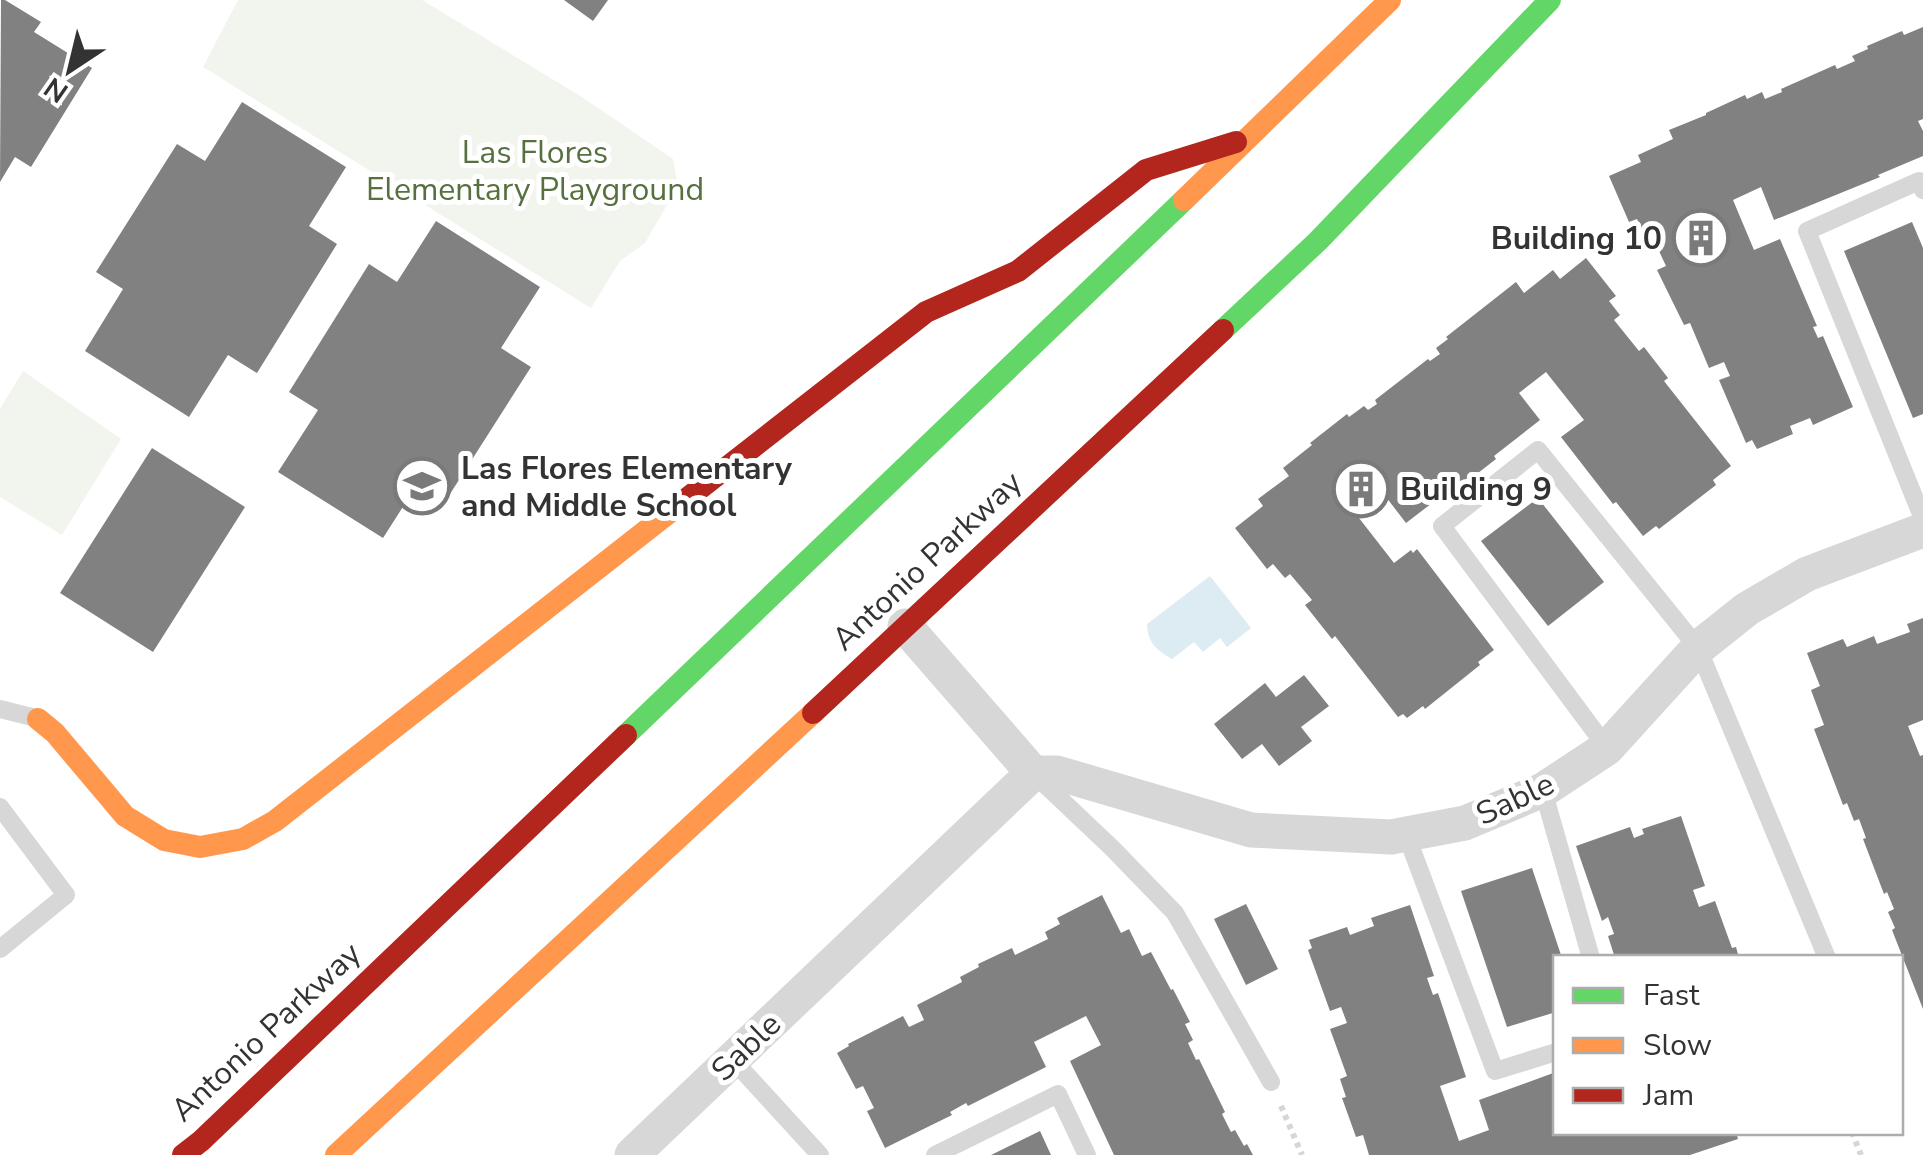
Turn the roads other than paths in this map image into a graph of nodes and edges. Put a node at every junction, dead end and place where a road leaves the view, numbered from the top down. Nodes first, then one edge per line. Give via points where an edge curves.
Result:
1 (1390, 0) edge
2 (1550, 0) edge
3 (1248, 138) junction
4 (1923, 190) edge
5 (1923, 520) edge
6 (1923, 530) edge
7 (905, 626) junction
8 (1698, 648) junction
9 (0, 709) edge
10 (38, 719) joint
11 (1607, 748) junction
12 (1033, 773) junction
13 (1543, 790) junction
14 (0, 807) edge
15 (1406, 834) junction
16 (0, 949) edge
17 (1590, 955) edge
18 (1826, 955) edge
19 (1553, 1053) edge
20 (733, 1060) junction
21 (1271, 1082) road end
22 (183, 1155) edge
23 (336, 1155) edge
24 (632, 1155) edge
25 (820, 1155) edge
26 (936, 1155) edge
27 (1087, 1155) edge

1 - 3 main road, Antonio Parkway
2 - 7 main road, Antonio Parkway via 1318,241
3 - 10 main road via 1146,170 1018,271 926,312 244,839 200,848 164,840 124,816
3 - 22 main road, Antonio Parkway
4 - 5 lane via 1919,181 1807,231
6 - 8 street, Sable via 1807,574
7 - 12 street
7 - 23 main road, Antonio Parkway
8 - 11 street, Sable
8 - 11 lane via 1538,450 1442,526
8 - 18 lane
9 - 10 lane
11 - 13 street, Sable
12 - 15 street, Sable via 1057,773 1251,830
12 - 20 street, Sable
12 - 21 lane via 1175,913
13 - 15 street, Sable via 1465,822
13 - 17 lane
14 - 16 lane via 66,894
15 - 19 lane via 1495,1071
20 - 24 street, Sable
20 - 25 lane
26 - 27 lane via 1058,1094

